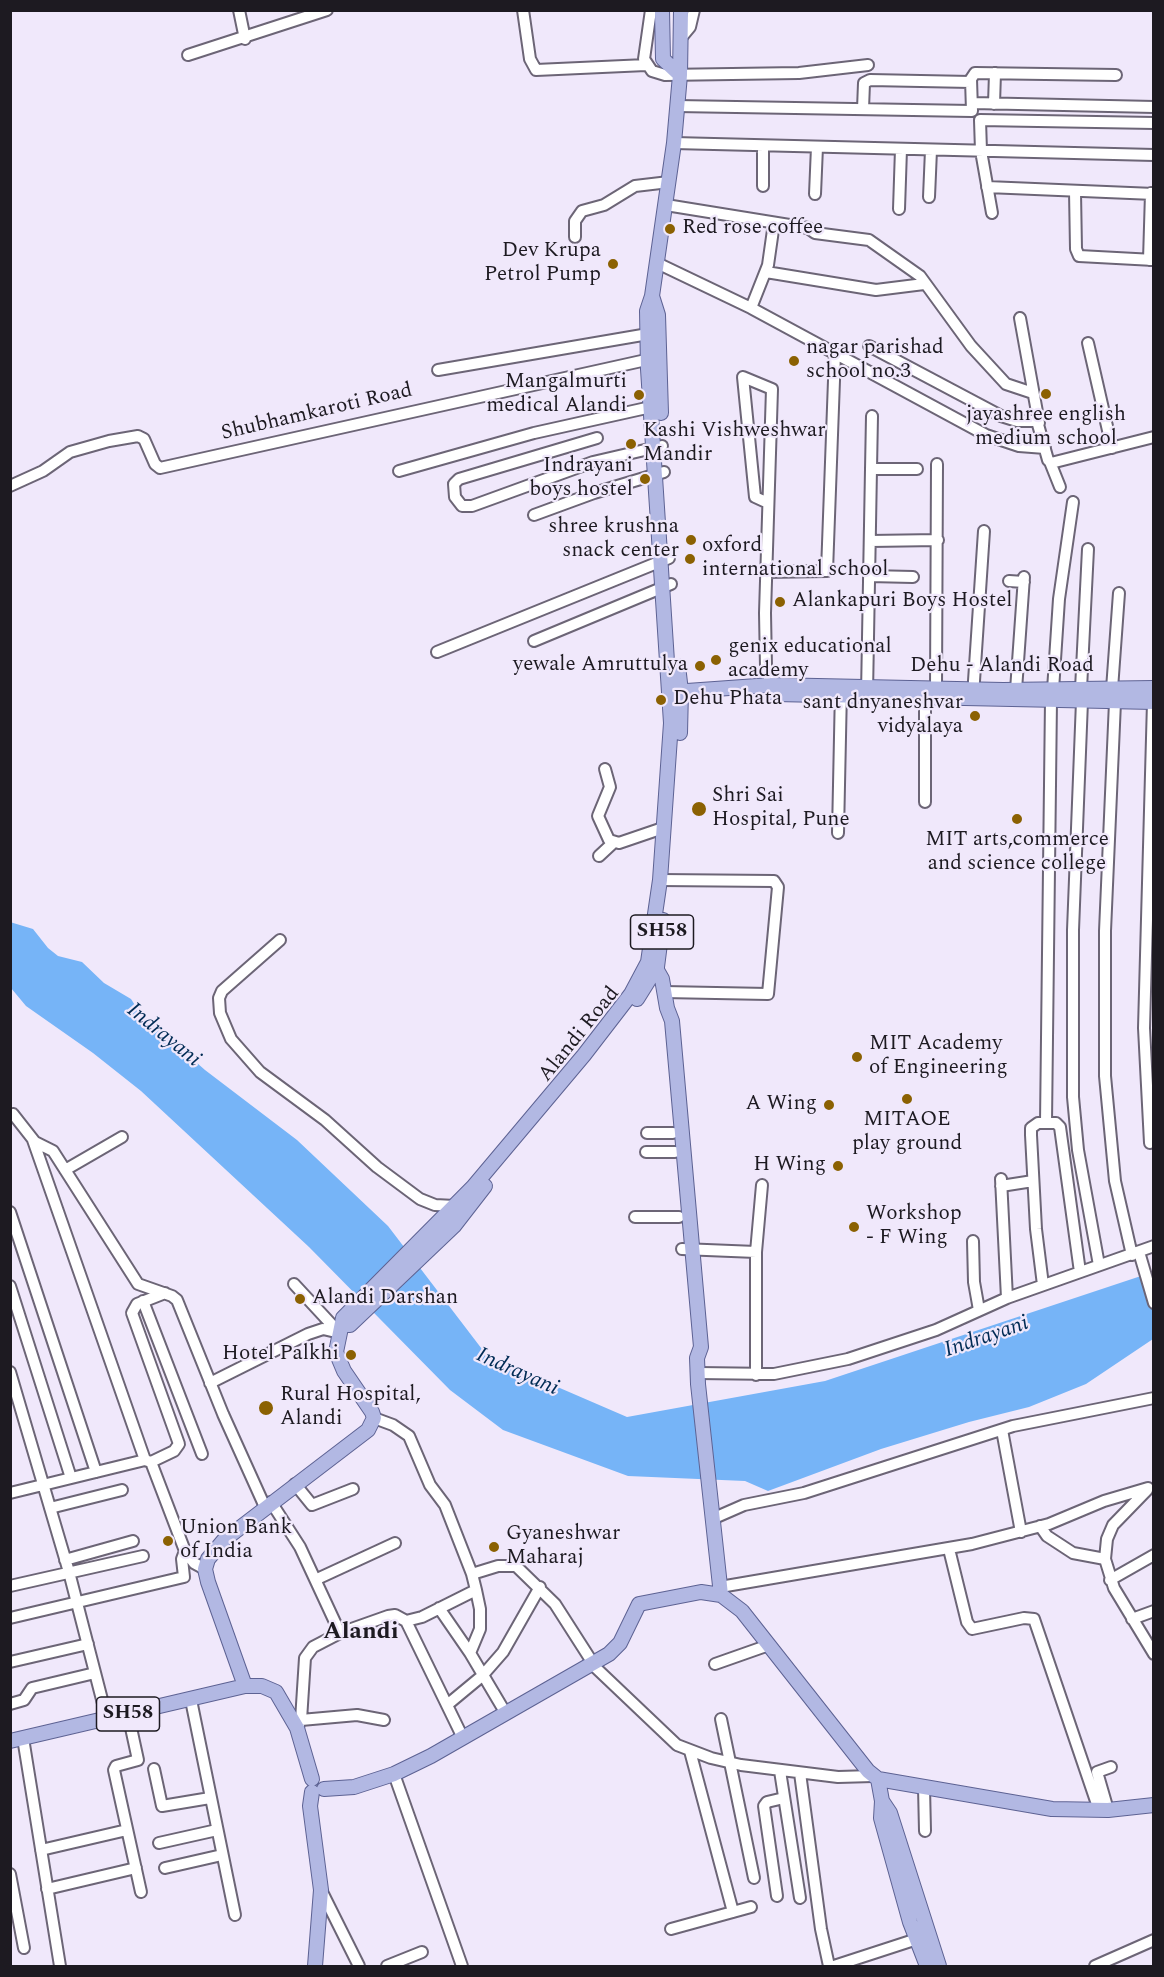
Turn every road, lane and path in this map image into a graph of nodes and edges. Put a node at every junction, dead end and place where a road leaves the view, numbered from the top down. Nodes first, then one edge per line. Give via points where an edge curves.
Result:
1 (239, 10) edge
2 (327, 10) edge
3 (523, 10) edge
4 (651, 10) edge
5 (662, 10) edge
6 (681, 10) edge
7 (693, 10) edge
8 (245, 39) junction
9 (680, 39) junction
10 (188, 55) dead end
11 (646, 65) junction
12 (867, 65) dead end
13 (995, 73) junction
14 (1116, 75) dead end
15 (680, 76) junction
16 (971, 82) junction
17 (973, 104) junction
18 (994, 104) junction
19 (677, 106) junction
20 (1154, 107) edge
21 (862, 109) junction
22 (1154, 123) edge
23 (674, 143) junction
24 (763, 147) junction
25 (817, 147) junction
26 (901, 149) junction
27 (931, 150) junction
28 (981, 151) junction
29 (1154, 155) edge
30 (669, 182) junction
31 (763, 186) dead end
32 (987, 187) junction
33 (1075, 192) junction
34 (815, 194) dead end
35 (1152, 194) edge
36 (929, 197) dead end
37 (666, 205) junction
38 (899, 209) dead end
39 (992, 213) dead end
40 (774, 223) junction
41 (1151, 230) edge
42 (575, 237) dead end
43 (1151, 260) edge
44 (657, 263) junction
45 (766, 272) junction
46 (924, 284) junction
47 (751, 308) junction
48 (1020, 318) dead end
49 (652, 334) junction
50 (1088, 343) dead end
51 (868, 346) dead end
52 (835, 352) junction
53 (653, 358) junction
54 (438, 370) dead end
55 (1033, 393) junction
56 (656, 407) junction
57 (872, 416) dead end
58 (1039, 423) junction
59 (1154, 437) edge
60 (597, 438) dead end
61 (658, 446) junction
62 (1045, 448) junction
63 (1112, 448) junction
64 (1050, 462) junction
65 (937, 464) dead end
66 (871, 469) junction
67 (917, 469) dead end
68 (399, 471) dead end
69 (660, 472) junction
70 (10, 486) edge
71 (1060, 487) dead end
72 (1073, 502) dead end
73 (768, 503) junction
74 (534, 515) dead end
75 (984, 531) dead end
76 (938, 540) junction
77 (870, 541) junction
78 (1088, 549) dead end
79 (665, 559) junction
80 (766, 572) junction
81 (869, 576) junction
82 (913, 577) dead end
83 (1009, 581) dead end
84 (667, 584) junction
85 (1119, 592) dead end
86 (534, 640) dead end
87 (437, 652) dead end
88 (771, 685) junction
89 (936, 688) junction
90 (1154, 688) edge
91 (1016, 690) junction
92 (841, 691) junction
93 (867, 692) junction
94 (973, 694) junction
95 (1052, 695) junction
96 (1081, 695) junction
97 (1114, 695) junction
98 (676, 696) junction
99 (925, 698) junction
100 (1153, 702) edge
101 (605, 768) dead end
102 (925, 802) dead end
103 (663, 828) junction
104 (838, 833) dead end
105 (613, 843) junction
106 (599, 856) dead end
107 (664, 880) junction
108 (280, 940) dead end
109 (653, 965) junction
110 (664, 992) junction
111 (13, 1114) dead end
112 (1046, 1122) junction
113 (647, 1133) dead end
114 (122, 1137) dead end
115 (33, 1140) junction
116 (677, 1140) junction
117 (1150, 1143) dead end
118 (646, 1152) dead end
119 (65, 1170) junction
120 (1033, 1181) junction
121 (480, 1185) junction
122 (762, 1185) dead end
123 (455, 1206) junction
124 (10, 1212) edge
125 (634, 1217) dead end
126 (682, 1220) junction
127 (448, 1222) junction
128 (973, 1241) dead end
129 (1154, 1246) edge
130 (686, 1250) junction
131 (756, 1252) junction
132 (1137, 1256) junction
133 (1099, 1265) junction
134 (1080, 1272) junction
135 (294, 1284) dead end
136 (1043, 1285) junction
137 (10, 1286) edge
138 (165, 1293) junction
139 (1007, 1298) junction
140 (143, 1301) junction
141 (1154, 1303) edge
142 (979, 1310) junction
143 (345, 1324) junction
144 (10, 1372) edge
145 (756, 1375) junction
146 (698, 1379) junction
147 (210, 1383) junction
148 (1154, 1398) edge
149 (374, 1418) junction
150 (1002, 1430) junction
151 (202, 1454) dead end
152 (148, 1461) junction
153 (96, 1472) junction
154 (71, 1478) junction
155 (296, 1484) junction
156 (44, 1485) junction
157 (1151, 1486) edge
158 (122, 1490) dead end
159 (353, 1490) dead end
160 (10, 1493) edge
161 (268, 1505) junction
162 (50, 1508) junction
163 (711, 1513) junction
164 (1040, 1526) junction
165 (1021, 1532) junction
166 (133, 1541) dead end
167 (395, 1543) dead end
168 (948, 1550) junction
169 (185, 1551) junction
170 (1154, 1555) edge
171 (143, 1556) dead end
172 (1105, 1559) junction
173 (65, 1560) junction
174 (205, 1569) junction
175 (69, 1572) junction
176 (472, 1574) junction
177 (317, 1579) junction
178 (1110, 1580) junction
179 (10, 1586) edge
180 (540, 1587) junction
181 (476, 1590) junction
182 (721, 1591) junction
183 (77, 1604) junction
184 (440, 1608) junction
185 (1154, 1611) edge
186 (10, 1618) edge
187 (1132, 1619) junction
188 (406, 1621) junction
189 (339, 1633) junction
190 (88, 1644) junction
191 (769, 1645) junction
192 (470, 1653) junction
193 (1154, 1654) edge
194 (10, 1662) edge
195 (715, 1664) dead end
196 (593, 1665) junction
197 (95, 1673) junction
198 (482, 1676) junction
199 (245, 1686) junction
200 (191, 1701) junction
201 (10, 1704) edge
202 (447, 1705) junction
203 (505, 1712) junction
204 (128, 1714) junction
205 (107, 1719) junction
206 (721, 1719) dead end
207 (384, 1720) dead end
208 (299, 1724) junction
209 (463, 1738) junction
210 (17, 1739) edge
211 (690, 1751) junction
212 (730, 1762) junction
213 (1111, 1767) dead end
214 (154, 1769) dead end
215 (780, 1771) junction
216 (800, 1773) junction
217 (394, 1774) junction
218 (875, 1778) junction
219 (316, 1787) junction
220 (924, 1788) junction
221 (210, 1798) junction
222 (784, 1798) junction
223 (1154, 1805) edge
224 (1104, 1810) junction
225 (128, 1830) junction
226 (217, 1830) junction
227 (925, 1831) dead end
228 (159, 1843) dead end
229 (41, 1850) junction
230 (222, 1855) junction
231 (136, 1868) junction
232 (165, 1868) dead end
233 (10, 1874) edge
234 (754, 1878) dead end
235 (47, 1889) junction
236 (321, 1890) junction
237 (141, 1892) dead end
238 (777, 1896) dead end
239 (800, 1898) dead end
240 (751, 1907) dead end
241 (733, 1912) junction
242 (235, 1915) dead end
243 (916, 1921) junction
244 (671, 1929) dead end
245 (917, 1939) junction
246 (1154, 1940) edge
247 (24, 1948) dead end
248 (422, 1952) dead end
249 (60, 1966) edge
250 (315, 1966) edge
251 (359, 1966) edge
252 (387, 1966) edge
253 (462, 1966) edge
254 (829, 1966) edge
255 (834, 1966) edge
256 (927, 1966) edge
257 (939, 1966) edge
258 (1095, 1966) edge

1 - 8 street
2 - 8 street
3 - 11 street via 530,59 536,70
4 - 11 street
5 - 15 main road via 663,59
6 - 9 main road
7 - 9 street via 690,27
8 - 10 street
9 - 15 main road
11 - 15 street via 657,73
12 - 15 street via 799,73
13 - 14 street
13 - 16 street via 975,73
13 - 18 street
15 - 19 main road
16 - 17 street
16 - 21 street via 870,80 864,82
17 - 18 street
17 - 21 street via 972,111
18 - 20 street
19 - 21 street
19 - 23 main road
22 - 28 street via 980,120
23 - 24 street
23 - 30 main road
24 - 25 street
24 - 31 street
25 - 26 street
25 - 34 street
26 - 27 street
26 - 38 street
27 - 28 street
27 - 36 street
28 - 29 street
28 - 32 street
30 - 37 main road
30 - 42 street via 635,186 604,205 582,211 575,221
32 - 33 street
32 - 39 street
33 - 35 street
33 - 43 street via 1079,256
35 - 41 street
37 - 40 street
37 - 44 main road
40 - 45 street
40 - 46 street via 869,240 912,268
41 - 43 street
44 - 47 street
44 - 49 main road via 646,311
45 - 46 street via 876,290
45 - 47 street
46 - 55 street via 1006,384
47 - 52 street
48 - 55 street
49 - 53 main road
49 - 54 street
50 - 63 street
51 - 58 street via 1001,416
52 - 62 street via 986,435 1019,447
52 - 80 street via 827,571
53 - 56 main road
53 - 70 street, Shubhamkaroti Road via 160,468 138,436 109,441 70,452 52,466
55 - 58 street
56 - 61 main road
56 - 68 street via 534,433
57 - 66 street
58 - 62 street
59 - 63 street
60 - 61 street via 459,478 454,484 455,497 462,506 477,505 547,477
61 - 69 main road
62 - 64 street
63 - 64 street
64 - 71 street
65 - 76 street
66 - 67 street
66 - 77 street
69 - 74 street
69 - 79 main road
72 - 95 street via 1059,599
73 - 73 street via 755,497 743,377 772,389
73 - 80 street
75 - 94 street
76 - 77 street
76 - 89 street
77 - 81 street
78 - 96 street
79 - 84 main road
79 - 87 street
80 - 88 street via 766,667
81 - 82 street
81 - 93 street
83 - 91 street via 1024,579
84 - 86 street
84 - 98 main road
85 - 97 street
88 - 92 main road, Dehu - Alandi Road
88 - 98 main road, Dehu - Alandi Road
89 - 93 main road, Dehu - Alandi Road
89 - 94 main road, Dehu - Alandi Road
90 - 97 main road, Dehu - Alandi Road
91 - 94 main road, Dehu - Alandi Road
91 - 95 main road, Dehu - Alandi Road
92 - 93 main road, Dehu - Alandi Road
92 - 98 main road, Dehu - Alandi Road
92 - 104 street
93 - 99 main road, Dehu - Alandi Road
94 - 95 main road, Dehu - Alandi Road
94 - 99 main road, Dehu - Alandi Road
95 - 96 main road, Dehu - Alandi Road
95 - 112 street
96 - 97 main road, Dehu - Alandi Road
96 - 133 street via 1073,930 1073,1097 1078,1150
97 - 100 main road, Dehu - Alandi Road
97 - 132 street via 1105,931 1106,1109 1115,1181
98 - 103 main road, SH58
98 - 107 main road, Alandi Road / SH58
99 - 102 street
100 - 117 street via 1144,1028
101 - 105 street via 610,787 598,816
103 - 105 street
103 - 107 main road, SH58
105 - 106 street
107 - 109 main road, Alandi Road / SH58
107 - 109 main road, Alandi Road / SH58 via 652,935
107 - 110 street via 774,881 778,887 768,994
108 - 123 street via 219,998 220,1013 237,1049 260,1072 420,1199
109 - 110 main road
109 - 121 main road, Alandi Road / SH58 via 582,1063
110 - 116 main road
111 - 115 street
112 - 120 street via 1031,1128
112 - 134 street via 1060,1127
113 - 116 street
114 - 119 street
115 - 119 street via 53,1151
115 - 152 street
116 - 118 street
116 - 126 main road
119 - 138 street via 134,1280 144,1288
120 - 136 street
120 - 139 street via 1001,1182
121 - 123 main road, Alandi Road / SH58
121 - 127 main road, Alandi Road / SH58
122 - 131 street
123 - 127 main road, Alandi Road / SH58
124 - 153 street
125 - 126 street
126 - 130 main road
127 - 143 main road, Alandi Road / SH58
128 - 142 street
129 - 132 street
130 - 131 street
130 - 146 main road via 692,1348 697,1358
131 - 145 street
132 - 133 street
132 - 141 street
133 - 134 street
134 - 136 street
135 - 143 street via 332,1325
136 - 139 street
137 - 154 street
138 - 140 street
138 - 147 street via 177,1300 182,1309
139 - 142 street
140 - 151 street
140 - 152 street via 134,1306 133,1318 179,1444 174,1451
142 - 145 street via 936,1330 848,1359
143 - 147 street via 308,1334
143 - 149 main road via 336,1352 339,1362
144 - 156 street
145 - 146 street
146 - 163 main road
147 - 161 street
148 - 150 street
149 - 155 main road via 368,1430
149 - 176 street via 409,1436 430,1485 445,1505
150 - 163 street via 804,1493
150 - 165 street
152 - 153 street
152 - 169 street
153 - 154 street
154 - 156 street
155 - 159 street via 312,1505
155 - 161 main road
156 - 160 street
156 - 162 street
157 - 164 street
157 - 172 street via 1113,1525
158 - 162 street
161 - 174 main road via 224,1540
161 - 177 street via 300,1547
162 - 173 street
163 - 182 main road
164 - 165 street
164 - 172 street via 1047,1536 1073,1552
165 - 168 street
166 - 173 street
167 - 177 street
168 - 182 street
168 - 224 street via 972,1629 1034,1619
169 - 174 street
169 - 183 street via 184,1577
170 - 178 street
171 - 175 street
172 - 178 street
173 - 175 street
174 - 199 main road
175 - 179 street
175 - 183 street
176 - 180 street via 508,1564 516,1566
176 - 181 street
177 - 189 street
178 - 187 street
180 - 196 street
180 - 198 street via 518,1629
181 - 184 street
181 - 192 street via 480,1629
182 - 191 main road
182 - 196 main road via 680,1594 639,1604 617,1648
183 - 186 street
183 - 190 street
184 - 188 street
184 - 192 street
185 - 187 street
187 - 193 street
188 - 189 street via 388,1616
188 - 202 street
189 - 208 street via 313,1647 305,1658
190 - 194 street
190 - 197 street
191 - 195 street
191 - 218 main road
192 - 198 street
196 - 203 main road
196 - 211 street via 663,1734
197 - 201 street via 32,1688 24,1700
197 - 205 street
198 - 202 street
198 - 203 street
199 - 200 main road, SH58
199 - 208 main road via 270,1688
200 - 204 main road, SH58
200 - 221 street
202 - 209 street
203 - 209 main road
204 - 205 main road, SH58
204 - 225 street via 138,1760 117,1765 114,1770
205 - 210 main road, SH58
206 - 212 street
207 - 208 street via 357,1716
208 - 219 main road
209 - 217 main road
210 - 229 street
211 - 212 street
211 - 241 street
212 - 215 street
212 - 234 street
213 - 224 street via 1097,1772
214 - 221 street via 162,1806
215 - 216 street
215 - 222 street
216 - 218 street
216 - 254 street
217 - 219 main road via 354,1787
217 - 253 street
218 - 220 main road
218 - 243 main road via 890,1813
219 - 236 main road via 310,1806
220 - 224 main road via 1052,1809
220 - 227 street
221 - 226 street
222 - 238 street via 764,1806
222 - 239 street
223 - 224 main road
225 - 229 street
225 - 231 street
226 - 228 street
226 - 230 street
229 - 235 street
230 - 232 street
230 - 242 street
231 - 235 street
231 - 237 street
233 - 247 street
235 - 249 street
236 - 250 main road
236 - 251 street
240 - 241 street
241 - 244 street
243 - 245 main road
243 - 257 main road
245 - 255 street
245 - 256 main road
246 - 258 street
248 - 252 street

